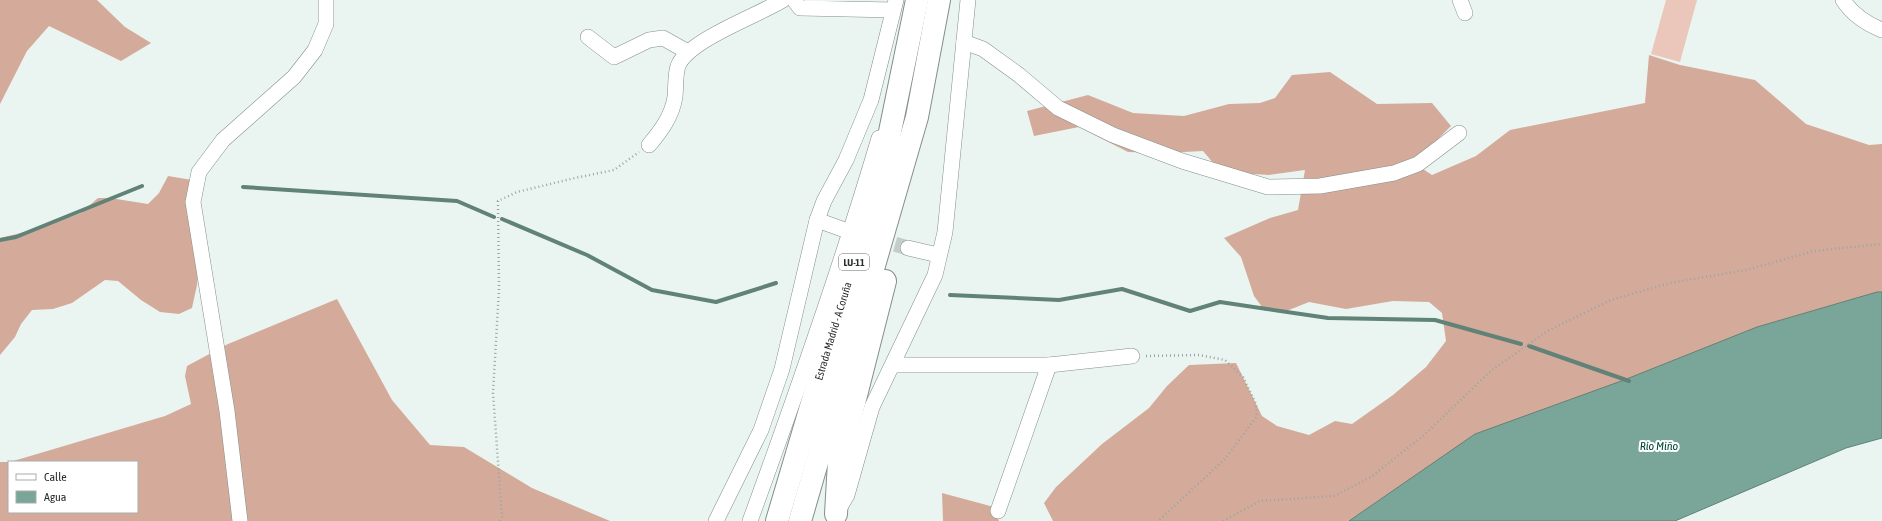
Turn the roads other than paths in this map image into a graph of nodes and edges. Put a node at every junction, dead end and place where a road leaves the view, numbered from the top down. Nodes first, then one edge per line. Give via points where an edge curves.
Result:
1 (326, 0) edge
2 (783, 0) edge
3 (794, 0) edge
4 (917, 0) edge
5 (940, 0) edge
6 (949, 0) edge
7 (968, 0) edge
8 (1843, 0) edge
9 (895, 5) edge
10 (1882, 30) edge
11 (911, 32) junction
12 (588, 37) dead end
13 (663, 38) junction
14 (964, 42) junction
15 (688, 52) junction
16 (678, 66) junction
17 (1459, 133) dead end
18 (649, 144) road end
19 (817, 220) junction
20 (842, 229) dead end
21 (908, 248) tunnel mouth
22 (938, 255) junction
23 (1132, 356) road end
24 (893, 365) junction
25 (1049, 365) junction
26 (998, 511) dead end
27 (835, 517) edge
28 (240, 521) edge
29 (716, 521) edge
30 (750, 521) edge
31 (777, 521) edge
32 (800, 521) edge

1 - 28 street via 326,24 315,50 294,77 223,140 199,172 193,202 227,411
2 - 15 street via 739,21
3 - 9 street via 800,8
4 - 11 highway, Estrada Madrid - A Coruña / LU-11
5 - 32 highway, Estrada Madrid - A Coruña / LU-11 via 918,117
6 - 27 highway via 924,133 839,462
7 - 14 street
8 - 10 street via 1870,25
9 - 19 street via 872,100
11 - 30 street via 859,205
11 - 31 highway, Estrada Madrid - A Coruña / LU-11 via 884,161
12 - 13 street via 614,57 649,40
13 - 15 street
13 - 16 street
14 - 17 street via 983,49 1058,108 1106,131 1182,161 1268,187 1320,186 1394,173 1418,164
14 - 22 street via 945,232
15 - 16 street
16 - 18 street via 675,99 664,127
19 - 20 street
19 - 29 street via 782,369 761,430
21 - 22 street
22 - 24 street via 935,275
23 - 25 street
24 - 25 street
24 - 27 street via 872,407 847,495
25 - 26 street

